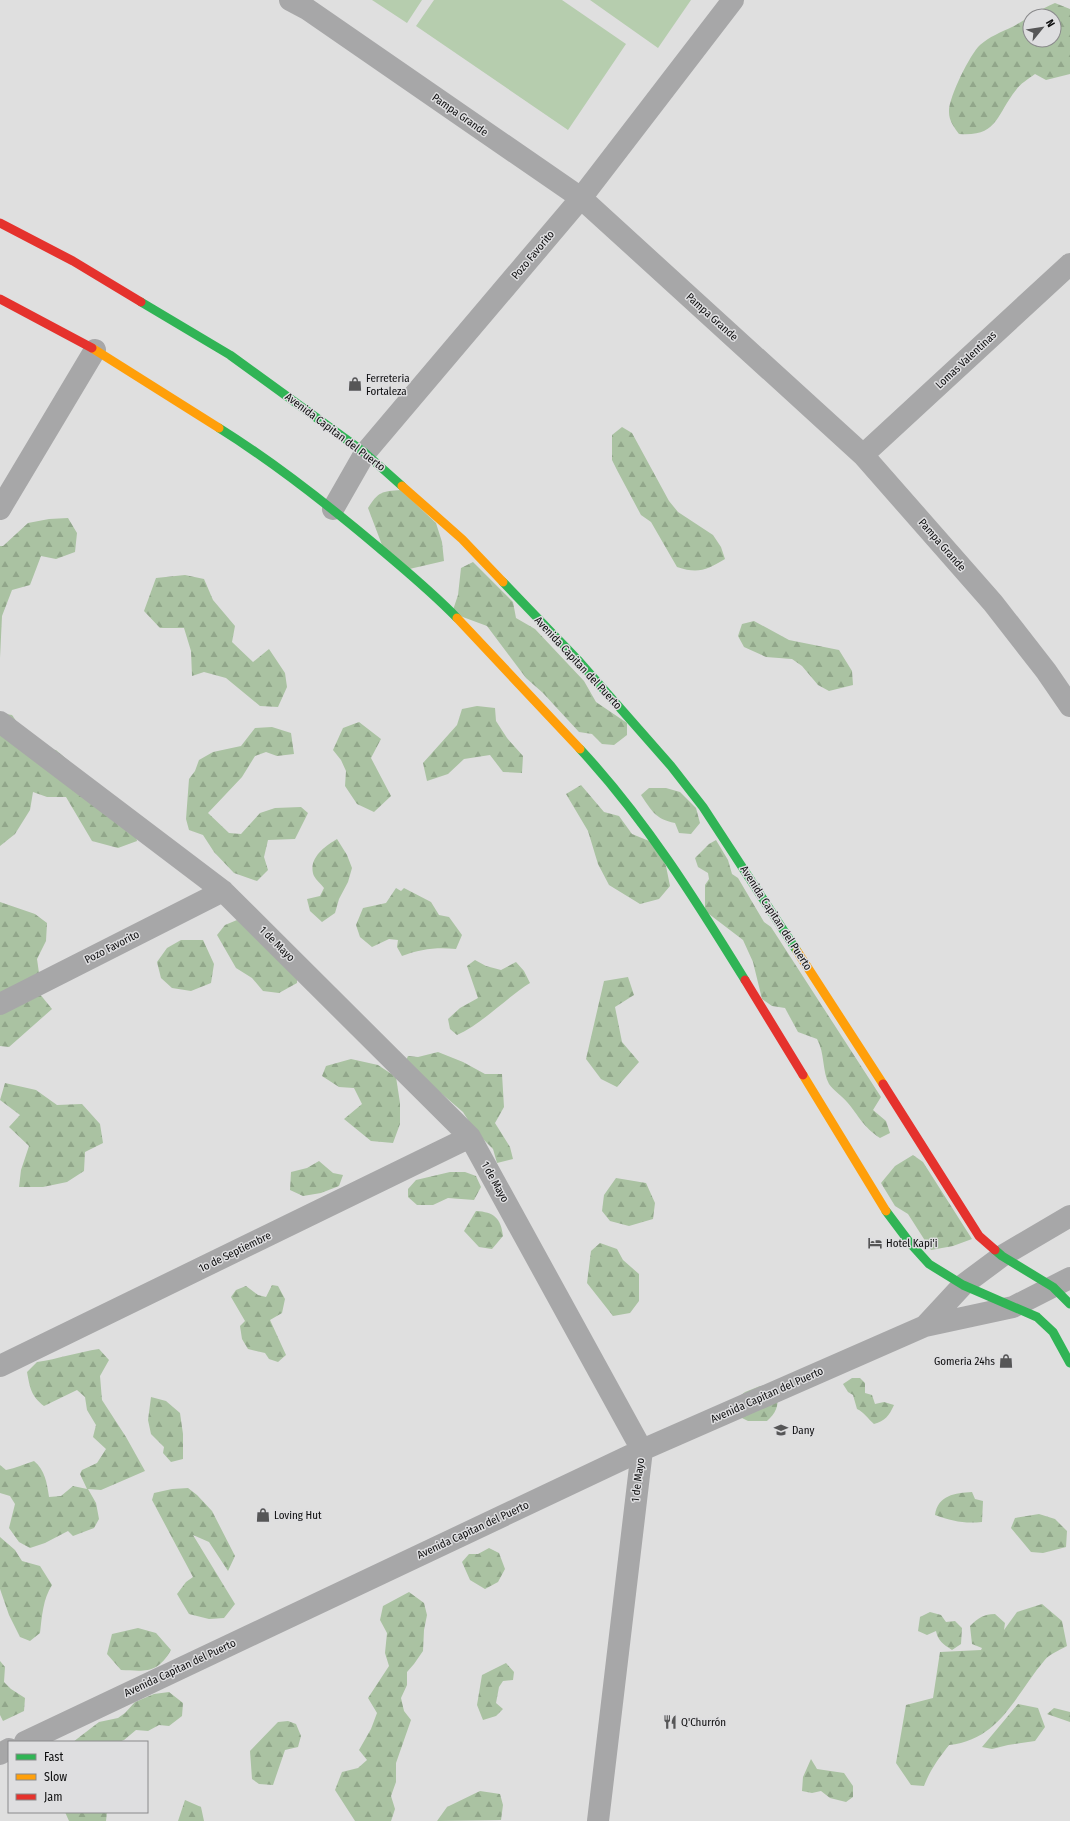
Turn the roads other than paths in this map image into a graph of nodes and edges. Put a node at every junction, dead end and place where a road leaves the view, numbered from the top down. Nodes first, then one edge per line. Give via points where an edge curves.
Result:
1 (733, 0) edge
2 (303, 3) edge
3 (581, 198) junction
4 (0, 223) edge
5 (1070, 264) edge
6 (0, 299) edge
7 (95, 350) junction
8 (365, 453) junction
9 (863, 455) junction
10 (0, 509) edge
11 (333, 509) junction
12 (1070, 706) edge
13 (0, 722) edge
14 (223, 891) junction
15 (0, 1004) edge
16 (470, 1137) junction
17 (1070, 1216) edge
18 (1002, 1256) junction
19 (1061, 1282) edge
20 (963, 1285) junction
21 (1070, 1304) edge
22 (1013, 1307) junction
23 (925, 1326) junction
24 (1070, 1363) edge
25 (0, 1366) edge
26 (642, 1450) junction
27 (27, 1741) edge
28 (598, 1821) edge

1 - 3 street, Pozo Favorito
2 - 3 street, Pampa Grande
3 - 8 street, Pozo Favorito
3 - 9 street, Pampa Grande
4 - 8 street, Avenida Capitan del Puerto via 73,261 230,354
5 - 9 street, Lomas Valentinas
6 - 7 street
7 - 10 street
7 - 11 street via 241,442
8 - 11 street, Pozo Favorito
8 - 18 street, Avenida Capitan del Puerto via 462,539 577,659 671,766 703,807 798,950 979,1236
9 - 12 street, Pampa Grande via 993,603
11 - 20 street via 430,591 610,781 659,845 703,912 887,1212 929,1264
13 - 14 street, 1 de Mayo
14 - 15 street, Pozo Favorito
14 - 16 street, 1 de Mayo
16 - 25 street, 1o de Septiembre
16 - 26 street, 1 de Mayo
17 - 18 street, Avenida Capitan del Puerto
18 - 19 street, Avenida Capitan del Puerto
18 - 20 street, Avenida Capitan del Puerto
19 - 21 street, Avenida Capitan del Puerto
19 - 22 street, Avenida Capitan del Puerto
20 - 22 street
20 - 23 street, Avenida Capitan del Puerto
22 - 23 street, Avenida Capitan del Puerto
22 - 24 street via 1037,1317 1053,1332
23 - 26 street, Avenida Capitan del Puerto
26 - 27 street, Avenida Capitan del Puerto
26 - 28 street, 1 de Mayo

